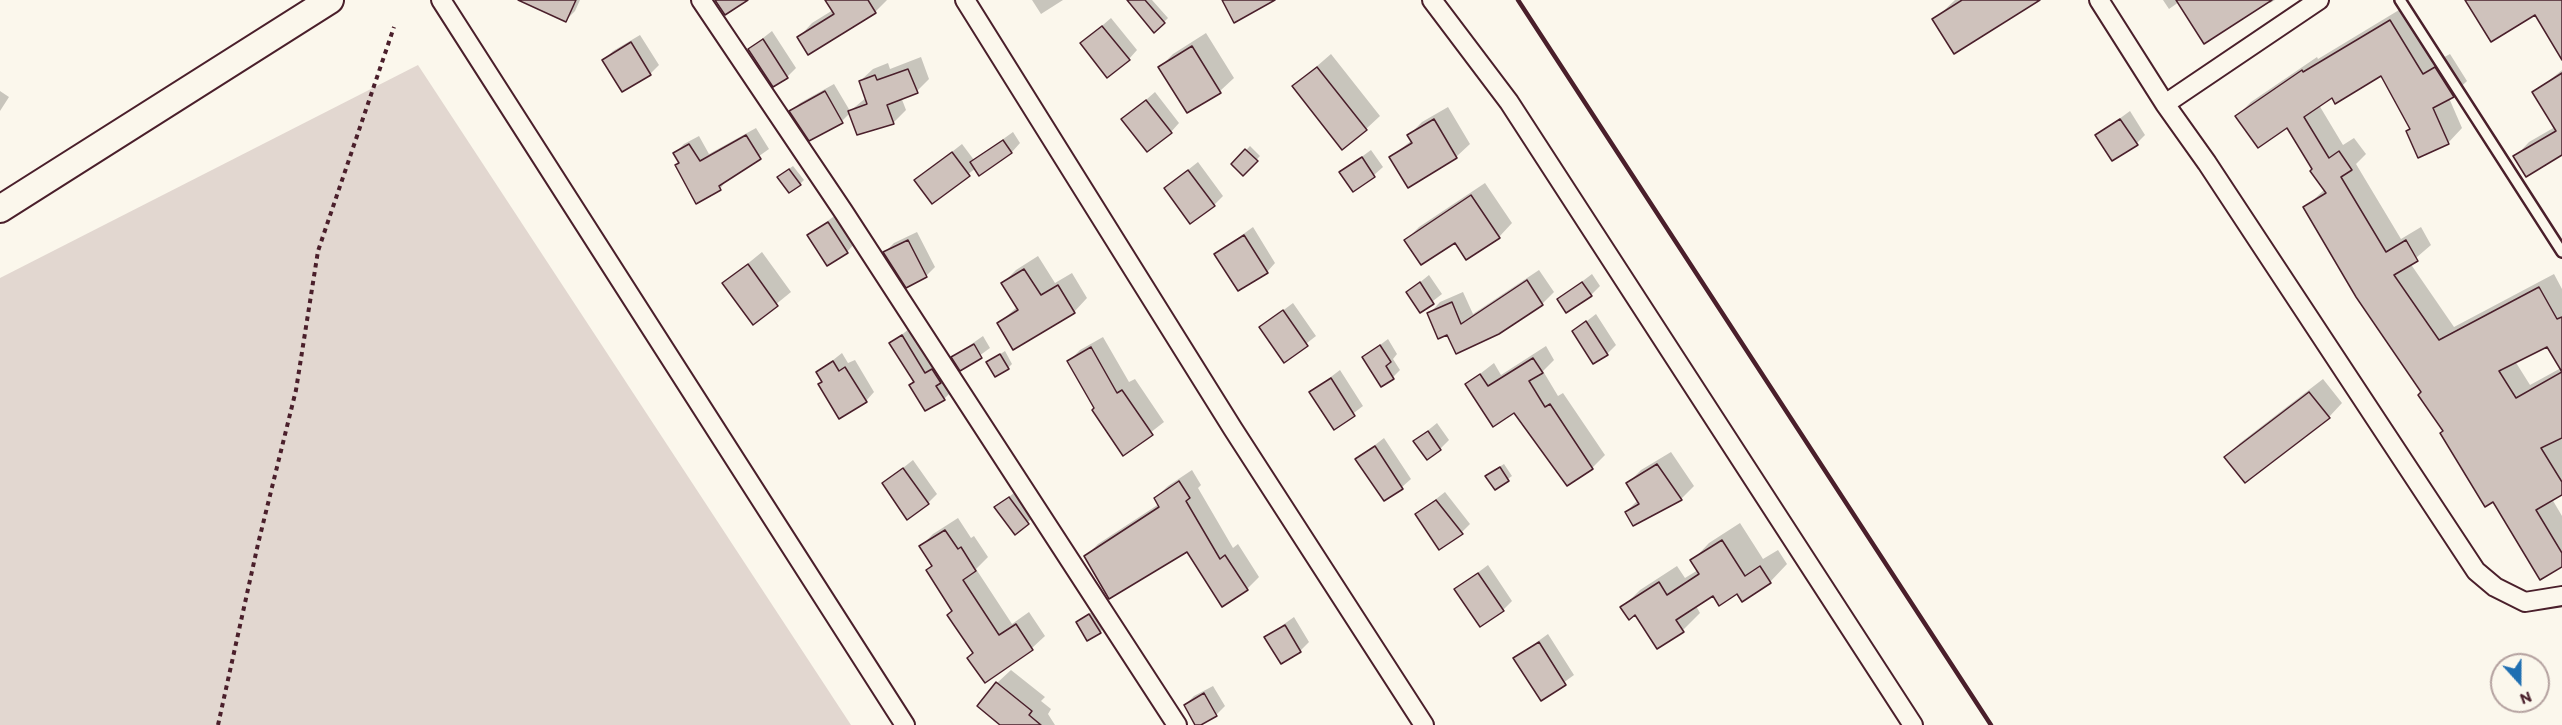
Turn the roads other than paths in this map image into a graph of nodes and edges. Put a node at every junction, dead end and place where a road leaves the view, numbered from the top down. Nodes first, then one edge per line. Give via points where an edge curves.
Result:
1 (330, 0) edge
2 (441, 0) edge
3 (701, 0) edge
4 (965, 0) edge
5 (1432, 0) edge
6 (2099, 0) edge
7 (2319, 0) edge
8 (2400, 0) edge
9 (2165, 104) junction
10 (0, 209) edge
11 (2562, 252) edge
12 (2562, 596) edge
13 (905, 725) edge
14 (1177, 725) edge
15 (1424, 725) edge
16 (1913, 725) edge

1 - 10 street
2 - 13 street
3 - 14 street
4 - 15 street via 1233,429
5 - 16 street via 1509,102
6 - 9 street
7 - 9 street
8 - 11 lane
9 - 12 street via 2208,163 2476,571 2495,587 2524,602

